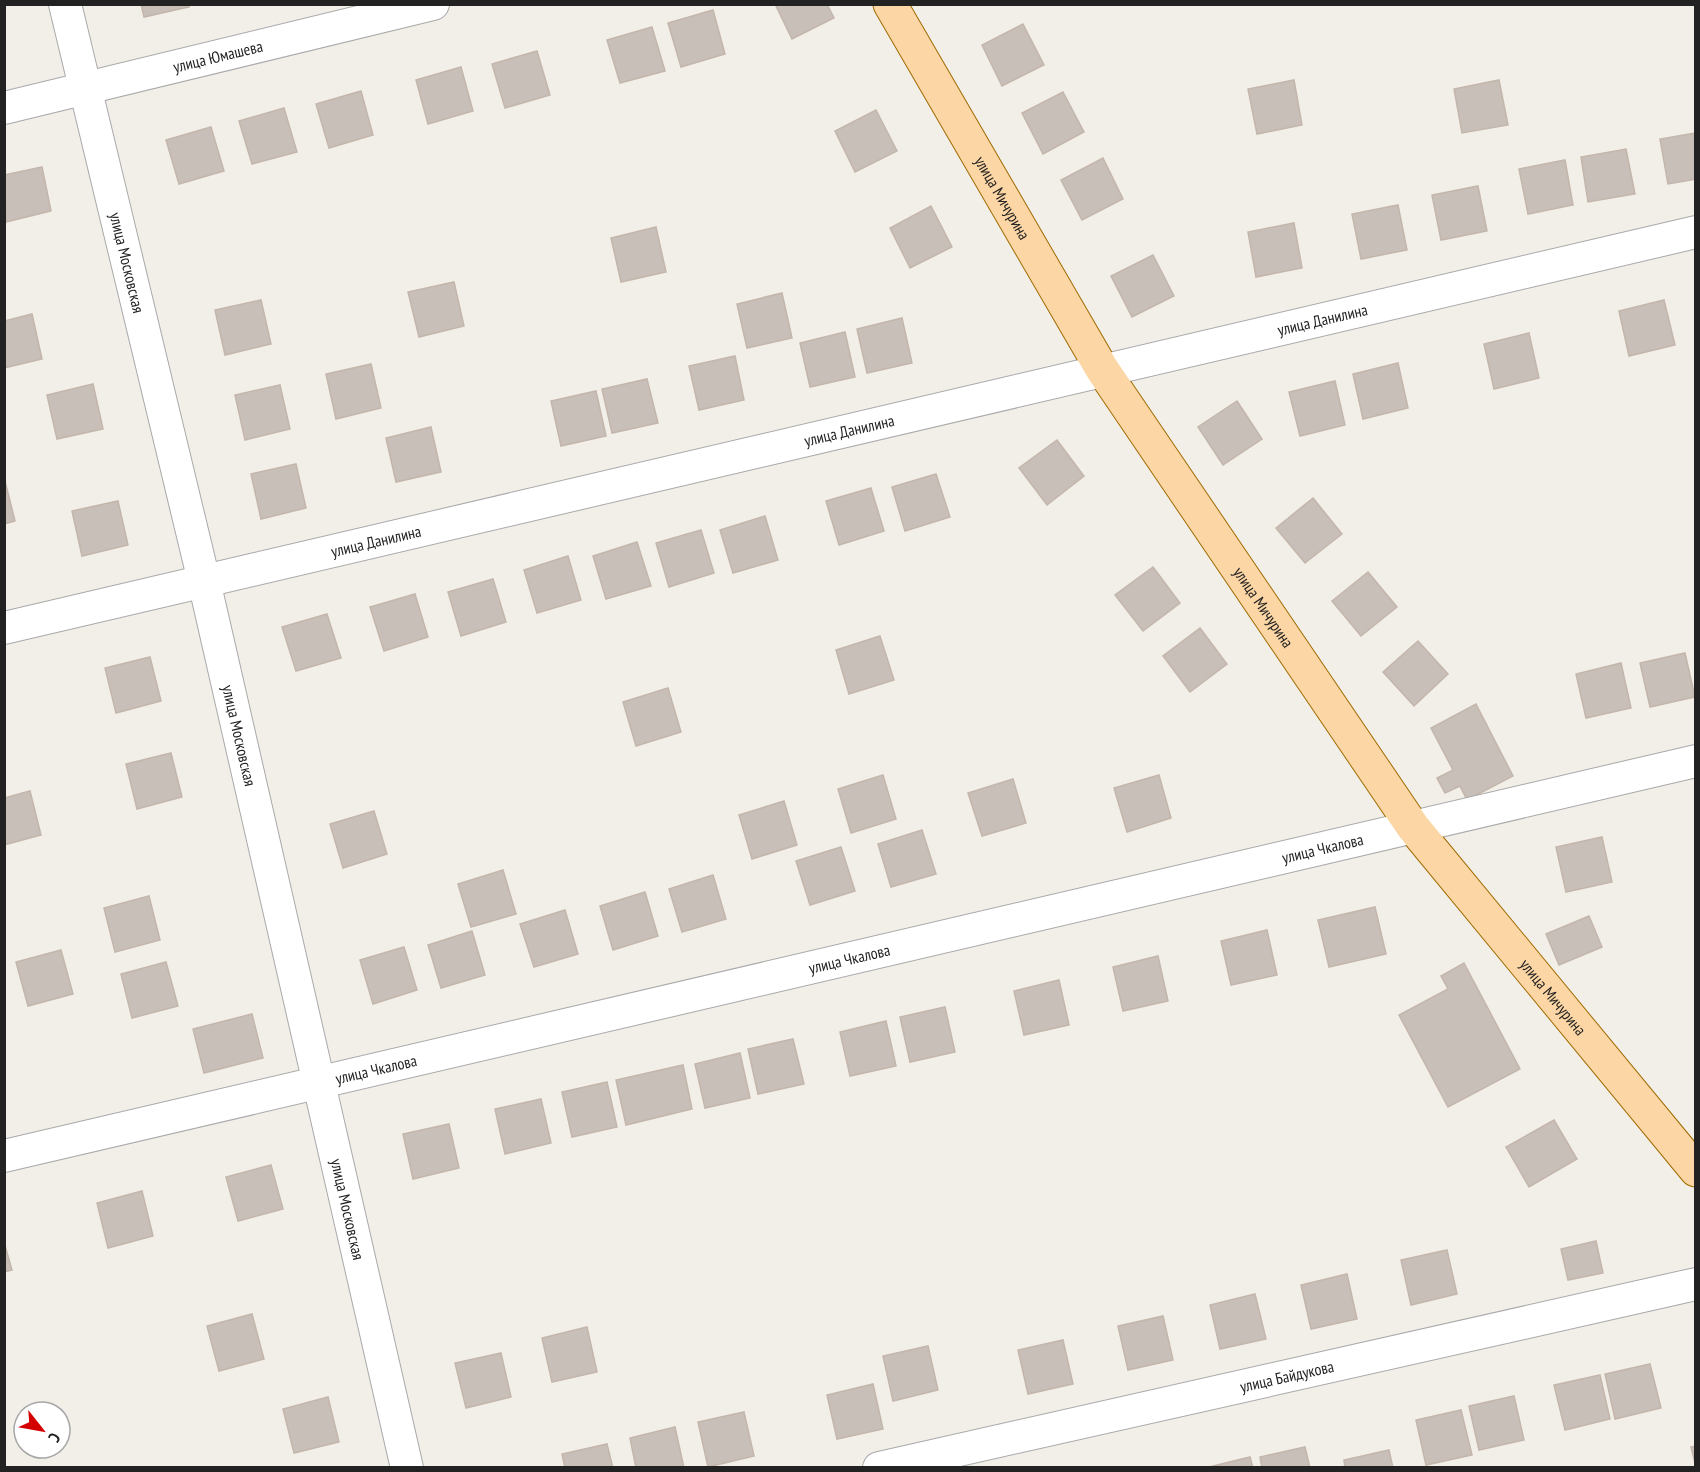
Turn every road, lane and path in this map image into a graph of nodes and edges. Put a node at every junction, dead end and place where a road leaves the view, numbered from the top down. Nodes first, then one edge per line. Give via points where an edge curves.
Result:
1 (65, 4) edge
2 (433, 4) edge
3 (890, 4) edge
4 (85, 88) junction
5 (4, 108) edge
6 (1695, 232) edge
7 (1102, 369) junction
8 (204, 580) junction
9 (4, 628) edge
10 (1695, 761) edge
11 (1413, 827) junction
12 (320, 1082) junction
13 (4, 1156) edge
14 (1695, 1170) edge
15 (1695, 1284) edge
16 (407, 1467) edge
17 (879, 1467) edge

1 - 4 street, улица Московская
2 - 4 street, улица Юмашева
3 - 7 main road, улица Мичурина
4 - 5 street, улица Юмашева
4 - 8 street, улица Московская
6 - 7 street, улица Данилина
7 - 8 street, улица Данилина
7 - 11 main road, улица Мичурина
8 - 9 street, улица Данилина
8 - 12 street, улица Московская
10 - 11 street, улица Чкалова
11 - 12 street, улица Чкалова
11 - 14 main road, улица Мичурина
12 - 13 street, улица Чкалова
12 - 16 street, улица Московская
15 - 17 street, улица Байдукова

